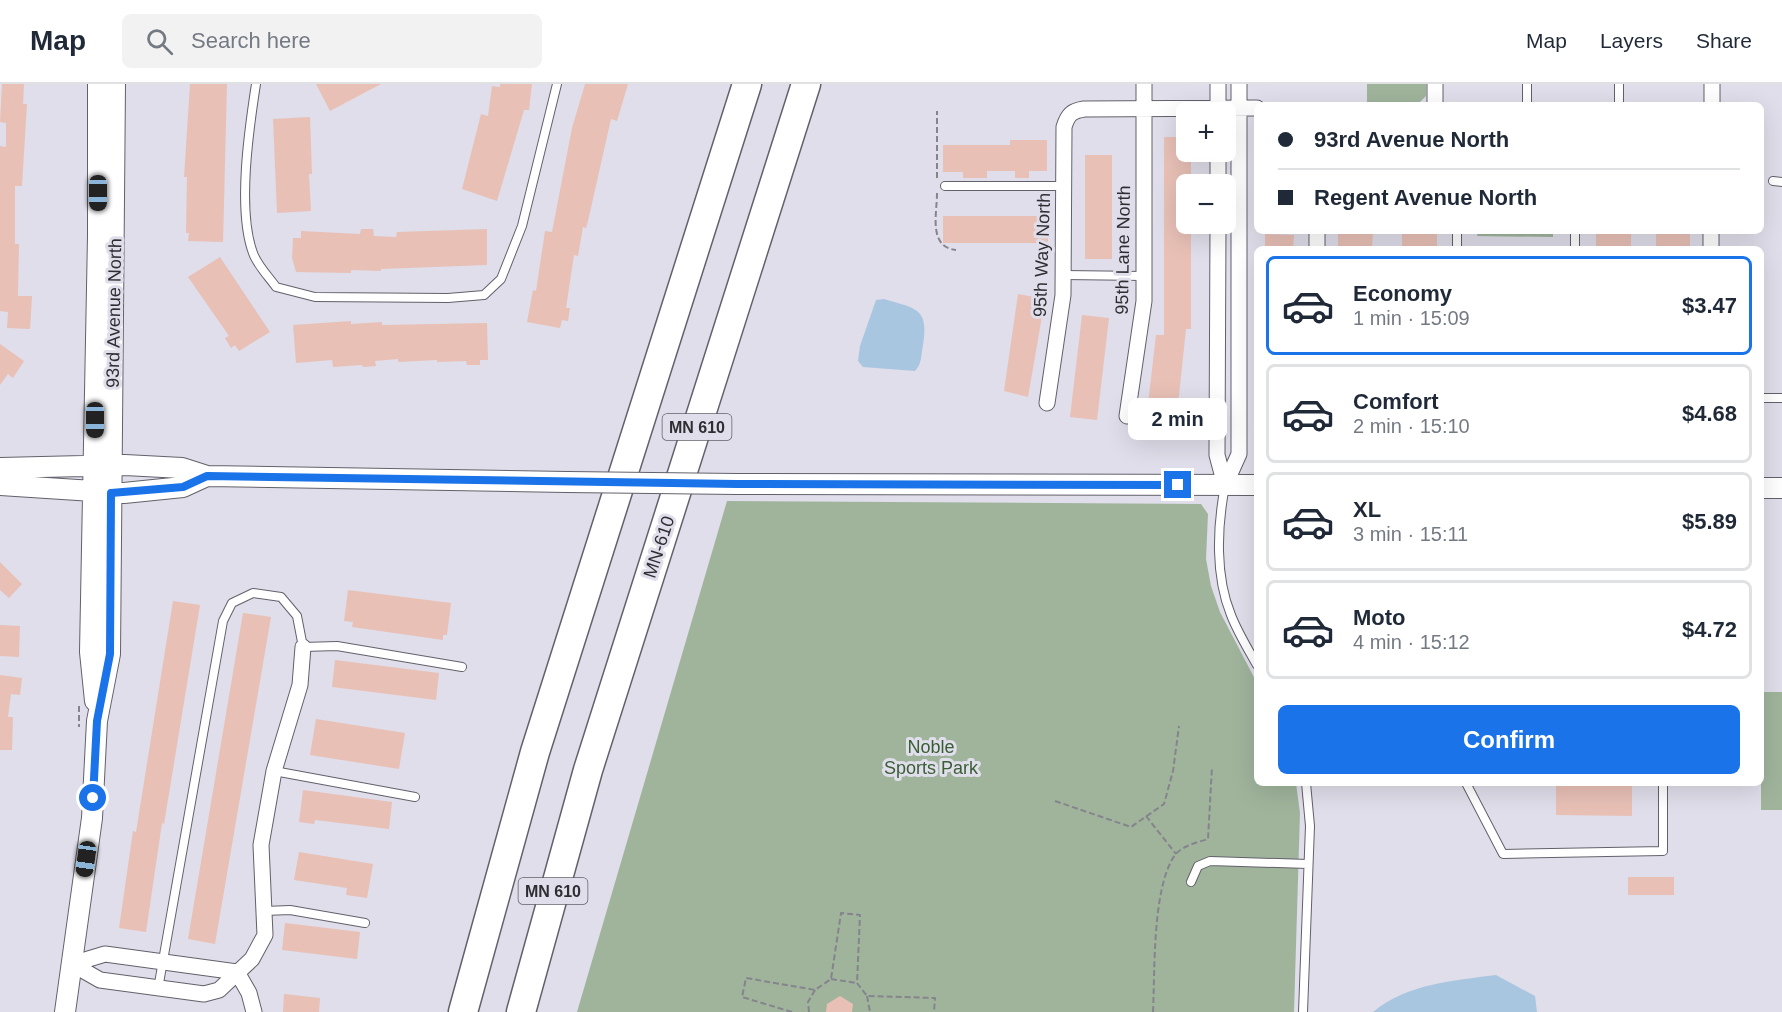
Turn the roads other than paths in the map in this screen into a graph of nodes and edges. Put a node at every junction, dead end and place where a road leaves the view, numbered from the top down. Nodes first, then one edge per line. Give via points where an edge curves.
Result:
1 (98, 84) edge
2 (116, 84) edge
3 (256, 84) edge
4 (557, 84) edge
5 (747, 84) edge
6 (806, 84) edge
7 (1144, 84) edge
8 (1218, 84) edge
9 (1239, 84) edge
10 (1435, 84) edge
11 (1527, 84) edge
12 (1619, 84) edge
13 (1712, 84) edge
14 (1218, 102) edge
15 (1435, 102) edge
16 (1527, 102) edge
17 (1619, 102) edge
18 (1712, 102) edge
19 (1144, 108) junction
20 (1236, 108) edge
21 (1239, 108) junction
22 (1254, 108) edge
23 (1176, 109) edge
24 (945, 186) dead end
25 (1064, 186) junction
26 (1218, 234) edge
27 (1064, 275) junction
28 (1144, 276) junction
29 (1764, 398) edge
30 (1782, 398) edge
31 (1047, 403) dead end
32 (1127, 416) dead end
33 (102, 465) junction
34 (0, 468) edge
35 (207, 476) junction
36 (1225, 485) junction
37 (1254, 485) edge
38 (0, 486) edge
39 (1764, 488) edge
40 (1782, 488) edge
41 (102, 493) junction
42 (303, 647) junction
43 (1254, 659) edge
44 (462, 667) dead end
45 (588, 770) junction
46 (274, 771) junction
47 (1306, 786) edge
48 (1468, 786) edge
49 (1663, 786) edge
50 (415, 796) dead end
51 (1308, 864) junction
52 (497, 882) junction
53 (1191, 882) dead end
54 (264, 911) junction
55 (365, 923) dead end
56 (72, 963) junction
57 (162, 963) junction
58 (237, 972) junction
59 (158, 989) junction
60 (65, 1012) edge
61 (254, 1012) edge
62 (448, 1012) edge
63 (463, 1012) edge
64 (521, 1012) edge
65 (534, 1012) edge
66 (1303, 1012) edge

1 - 33 street, 93rd Avenue North
2 - 33 street, 93rd Avenue North
3 - 4 lane via 249,125 245,212 253,254 276,287 315,297 448,298 484,295 501,279 522,226
5 - 52 highway, MN 610
6 - 45 highway, MN-610 / MN 610
7 - 19 street, 95th Lane North
8 - 14 street
9 - 21 street
10 - 15 street
11 - 16 lane
12 - 17 lane
13 - 18 street
19 - 23 street
19 - 25 street, 95th Way North via 1072,111 1064,127
19 - 28 street, 95th Lane North
20 - 21 street
21 - 22 street
21 - 36 street via 1239,454
24 - 25 lane
25 - 27 street, 95th Way North
26 - 36 street via 1217,455
27 - 28 lane
27 - 31 street, 95th Way North
28 - 32 street, 95th Lane North via 1144,301
29 - 30 lane
33 - 34 street
33 - 35 street via 182,468
33 - 41 street, 93rd Avenue North
35 - 36 street, bridge via 737,484
35 - 41 street via 183,487
36 - 37 street
36 - 43 lane via 1220,530 1223,588 1231,615
38 - 41 street
39 - 40 street
41 - 56 street, 93rd Avenue North via 110,654 97,721 92,818
42 - 44 lane via 337,646
42 - 46 street via 300,686
42 - 57 lane via 297,616 281,597 253,593 232,603 223,621
45 - 64 highway, MN-610 / MN 610
45 - 65 highway
46 - 50 lane
46 - 54 street via 261,845
47 - 51 lane
48 - 49 lane via 1503,854 1663,851
51 - 53 lane via 1210,861 1198,866
51 - 66 lane
52 - 62 highway
52 - 63 highway, MN 610
54 - 55 lane via 290,910
54 - 58 street via 265,935 252,959
56 - 57 street via 105,954
56 - 59 street via 99,980
56 - 60 street, 93rd Avenue North
57 - 58 street
57 - 59 lane
58 - 59 street via 219,990 204,994
58 - 61 street

